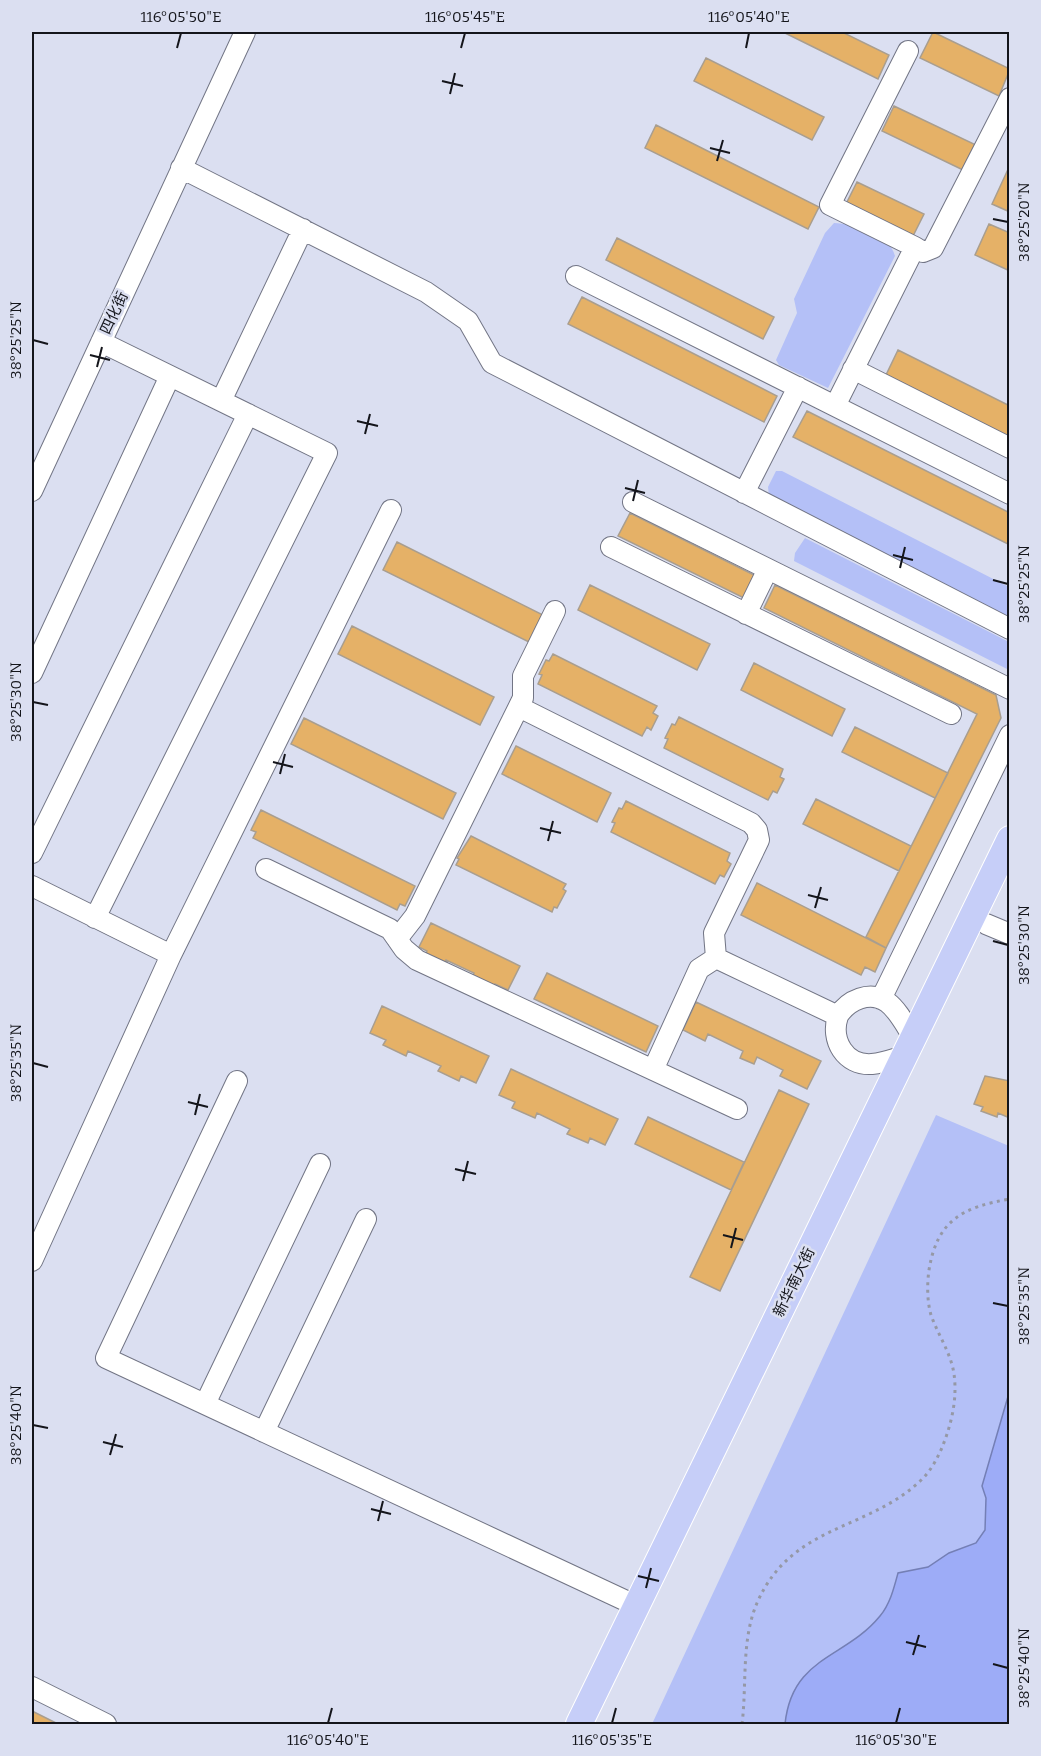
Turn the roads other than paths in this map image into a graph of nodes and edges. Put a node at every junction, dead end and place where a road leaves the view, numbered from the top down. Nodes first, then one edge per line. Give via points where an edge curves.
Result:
1 (245, 32) edge
2 (908, 51) dead end
3 (1010, 98) edge
4 (181, 168) junction
5 (303, 229) junction
6 (915, 247) junction
7 (576, 276) dead end
8 (100, 342) junction
9 (853, 369) junction
10 (170, 376) junction
11 (798, 387) junction
12 (221, 401) junction
13 (835, 406) junction
14 (248, 414) junction
15 (1010, 448) edge
16 (32, 491) edge
17 (744, 493) junction
18 (1010, 494) edge
19 (633, 502) dead end
20 (391, 510) dead end
21 (611, 547) dead end
22 (768, 569) junction
23 (555, 611) dead end
24 (746, 614) junction
25 (1010, 629) edge
26 (32, 673) edge
27 (1010, 689) edge
28 (519, 707) junction
29 (951, 714) dead end
30 (1010, 735) edge
31 (1010, 839) edge
32 (32, 854) edge
33 (266, 868) dead end
34 (1010, 876) edge
35 (32, 886) edge
36 (95, 918) junction
37 (986, 924) junction
38 (1010, 934) edge
39 (397, 939) junction
40 (171, 955) junction
41 (716, 958) junction
42 (881, 999) junction
43 (838, 1016) junction
44 (909, 1046) junction
45 (653, 1070) junction
46 (237, 1081) dead end
47 (737, 1109) dead end
48 (320, 1164) dead end
49 (366, 1220) dead end
50 (32, 1261) edge
51 (205, 1404) junction
52 (264, 1432) junction
53 (637, 1606) junction
54 (32, 1687) edge
55 (106, 1725) edge
56 (579, 1725) edge
57 (597, 1725) edge

1 - 4 street, 四化街
2 - 6 street via 830,205
3 - 6 street via 933,248 923,252
4 - 5 street
4 - 8 street, 四化街
5 - 12 street
5 - 17 street via 426,292 468,321 492,363
6 - 9 street
7 - 11 street
8 - 10 street
8 - 16 street, 四化街
9 - 13 street
9 - 15 street
10 - 12 street
10 - 26 street
11 - 13 street
11 - 17 street
12 - 14 street
13 - 18 street
14 - 32 street
14 - 36 street via 327,453
17 - 25 street
19 - 22 street
20 - 40 street
21 - 24 street
22 - 24 street
22 - 27 street
23 - 28 street via 523,676 524,698
24 - 29 street
28 - 39 street via 415,916
28 - 41 street via 752,823 759,840 714,933
30 - 42 street
31 - 44 main road, 新华南大街
33 - 39 street via 390,929
34 - 37 main road, 新华南大街
35 - 36 street
36 - 40 street
37 - 38 street
37 - 57 main road, 新华南大街
39 - 45 street via 417,960
40 - 50 street
41 - 43 street
41 - 45 street via 699,969
42 - 43 street via 855,1000
42 - 44 street via 889,1003
43 - 44 street via 836,1039 845,1055 853,1060 870,1064
44 - 53 main road, 新华南大街
45 - 47 street
46 - 51 street via 106,1358
48 - 51 street
49 - 52 street
51 - 52 street
52 - 53 street
53 - 56 main road, 新华南大街
54 - 55 street

